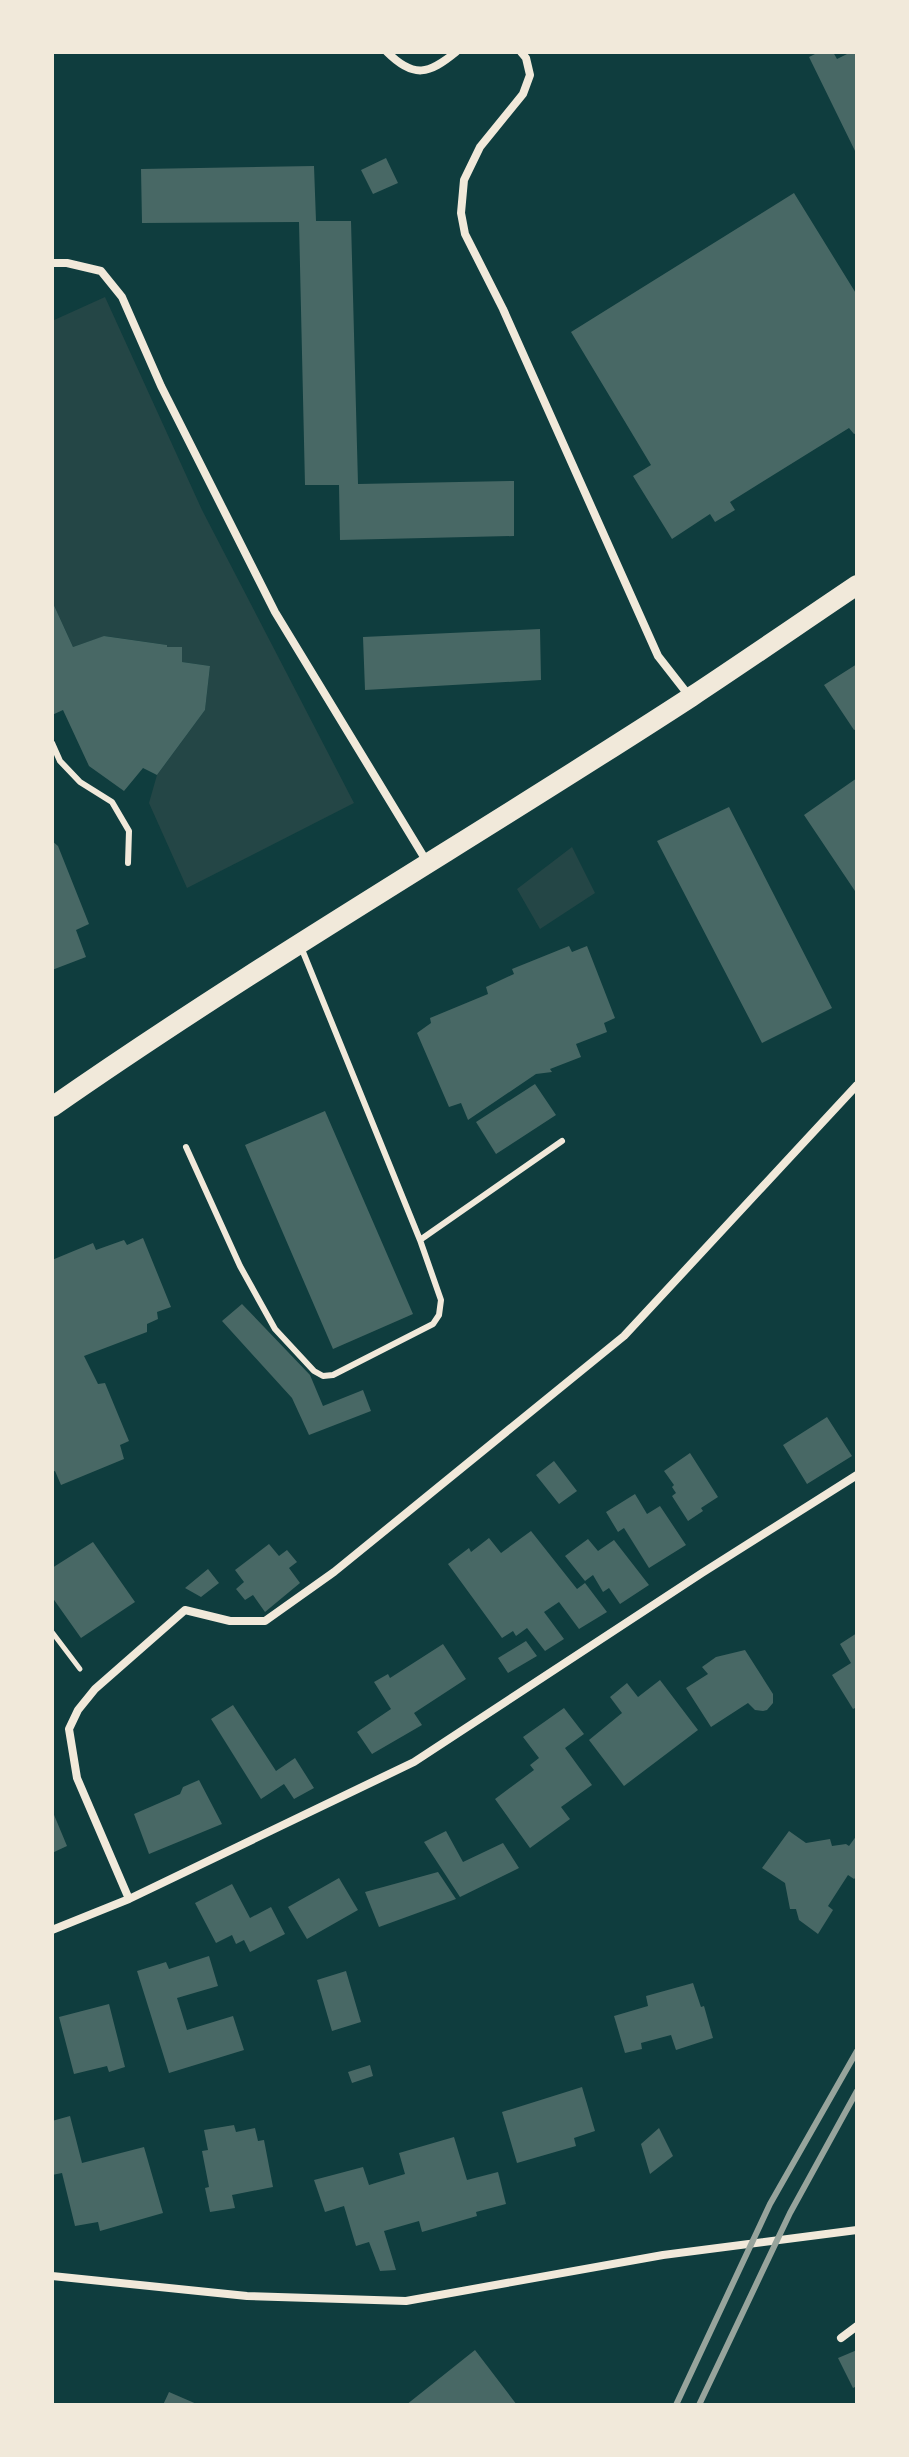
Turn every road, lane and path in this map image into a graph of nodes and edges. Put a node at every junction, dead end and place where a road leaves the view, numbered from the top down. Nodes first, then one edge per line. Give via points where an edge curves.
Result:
1 (387, 52) edge
2 (456, 52) edge
3 (521, 52) edge
4 (52, 263) edge
5 (857, 585) edge
6 (690, 697) junction
7 (52, 743) edge
8 (427, 862) junction
9 (128, 863) dead end
10 (300, 944) junction
11 (857, 1085) edge
12 (52, 1107) edge
13 (562, 1141) dead end
14 (186, 1147) dead end
15 (420, 1240) junction
16 (857, 1475) edge
17 (52, 1632) edge
18 (95, 1689) junction
19 (129, 1899) junction
20 (52, 1930) edge
21 (857, 2230) edge
22 (52, 2276) edge
23 (857, 2326) edge
24 (841, 2338) dead end

1 - 2 street via 401,65 420,71 436,68
3 - 6 street via 530,75 523,94 480,147 464,180 465,234 658,656
4 - 8 street via 101,271 122,297 275,612
5 - 6 main road
6 - 8 main road
7 - 9 lane via 80,782 112,802 129,831
8 - 10 main road
10 - 12 main road
10 - 15 lane
11 - 18 street via 624,1336 334,1572 265,1621 230,1621 185,1610
13 - 15 lane
14 - 15 lane via 275,1329 323,1376 433,1324 441,1300
16 - 19 street via 414,1762
17 - 18 path
18 - 19 street via 69,1729 77,1778
19 - 20 street
21 - 22 street via 663,2255 406,2301 247,2296
23 - 24 street

